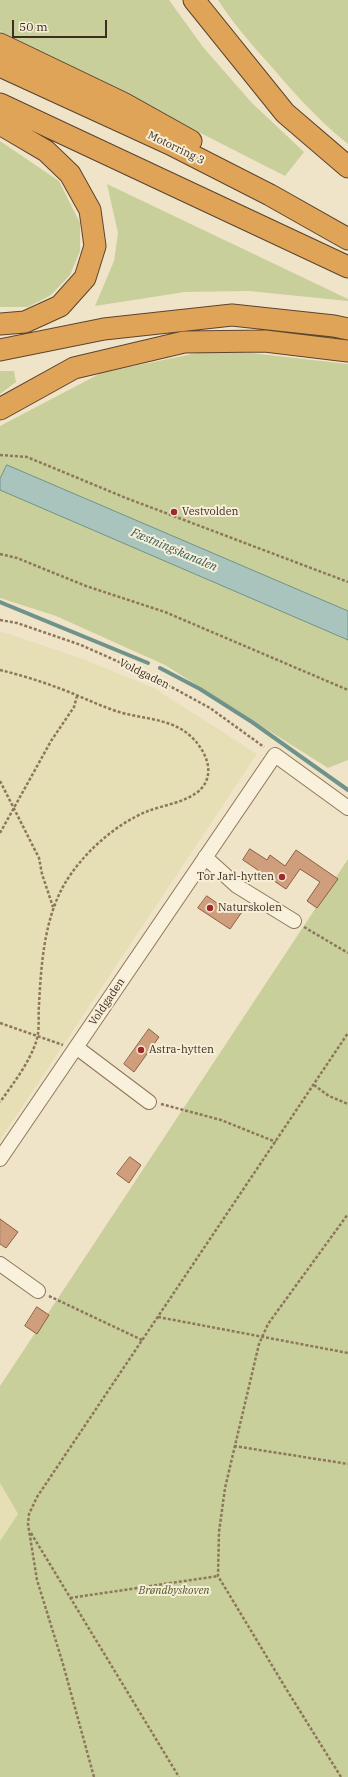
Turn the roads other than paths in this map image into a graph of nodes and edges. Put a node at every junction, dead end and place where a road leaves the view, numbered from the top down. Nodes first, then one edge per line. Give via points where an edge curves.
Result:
1 (194, 0) edge
2 (0, 44) edge
3 (0, 66) edge
4 (0, 104) edge
5 (0, 124) edge
6 (348, 167) edge
7 (270, 195) junction
8 (348, 238) edge
9 (348, 268) edge
10 (0, 324) edge
11 (348, 329) edge
12 (0, 350) edge
13 (348, 351) edge
14 (0, 409) edge
15 (348, 808) edge
16 (205, 857) junction
17 (294, 921) road end
18 (75, 1048) junction
19 (149, 1102) road end
20 (0, 1159) edge
21 (0, 1264) edge
22 (38, 1291) road end

1 - 6 highway via 285,113
2 - 7 highway via 123,103 187,138
3 - 7 highway, Motorring 3 via 170,144
4 - 9 highway
5 - 10 highway via 46,151 70,174 90,210 94,246 85,278 60,306 25,322
7 - 8 highway, Motorring 3
11 - 12 highway via 232,315 104,330
13 - 14 highway via 265,341 184,342 74,368
15 - 16 street, Voldgaden via 274,755
16 - 17 street via 237,886
16 - 18 street, Voldgaden
18 - 19 street
18 - 20 street, Voldgaden
21 - 22 street

